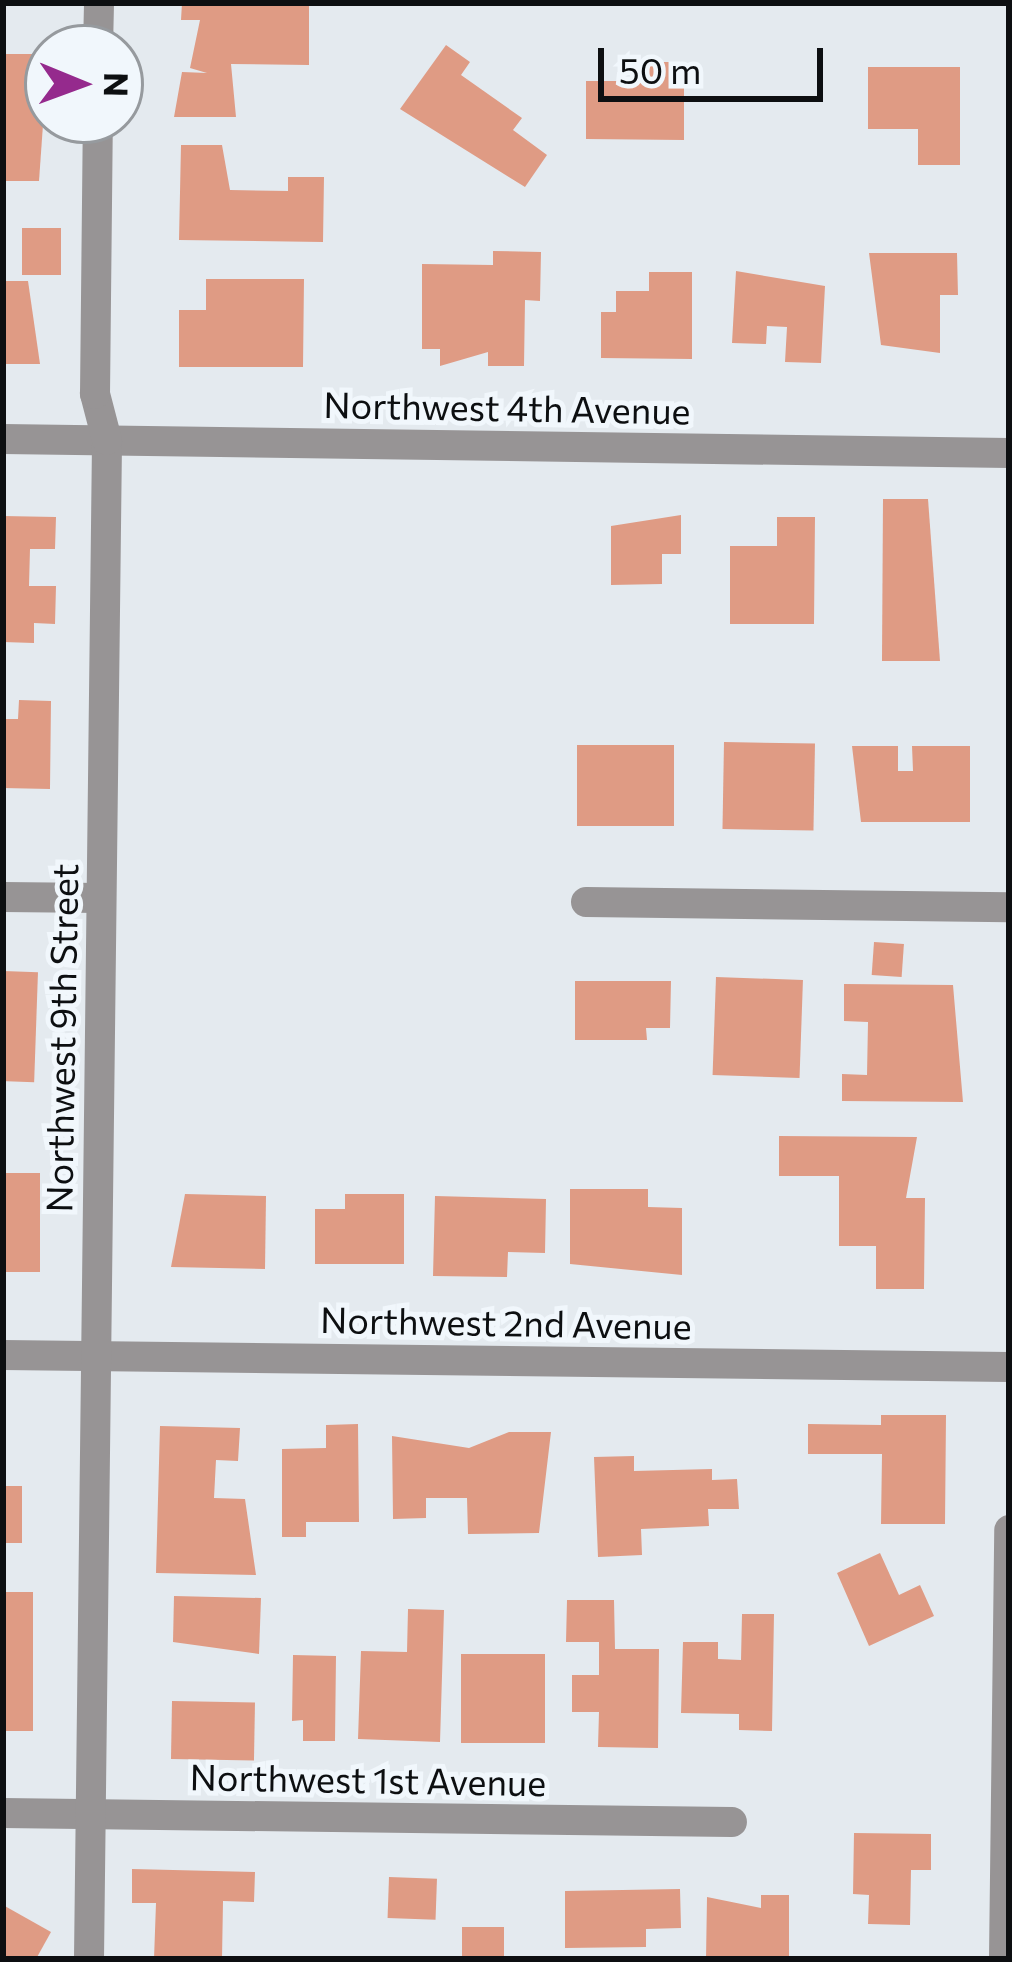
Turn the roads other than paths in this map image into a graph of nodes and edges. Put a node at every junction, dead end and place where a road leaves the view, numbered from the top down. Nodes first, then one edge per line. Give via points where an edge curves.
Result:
1 (98, 144) edge
2 (3, 439) edge
3 (106, 440) junction
4 (1009, 453) edge
5 (3, 897) edge
6 (101, 898) junction
7 (586, 902) dead end
8 (1009, 907) edge
9 (3, 1355) edge
10 (96, 1356) junction
11 (1009, 1367) edge
12 (1009, 1530) edge
13 (1007, 1771) edge
14 (3, 1813) edge
15 (91, 1814) junction
16 (732, 1822) dead end
17 (89, 1959) edge
18 (1004, 1959) edge

1 - 3 street, Northwest 9th Street via 95,394
2 - 3 street, Northwest 4th Avenue
3 - 4 street, Northwest 4th Avenue
3 - 6 street, Northwest 9th Street
5 - 6 street
6 - 10 street, Northwest 9th Street
7 - 8 street
9 - 10 street, Northwest 2nd Avenue
10 - 11 street, Northwest 2nd Avenue
10 - 15 street, Northwest 9th Street
12 - 13 street
13 - 18 street
14 - 15 street, Northwest 1st Avenue
15 - 16 street, Northwest 1st Avenue
15 - 17 street, Northwest 9th Street

